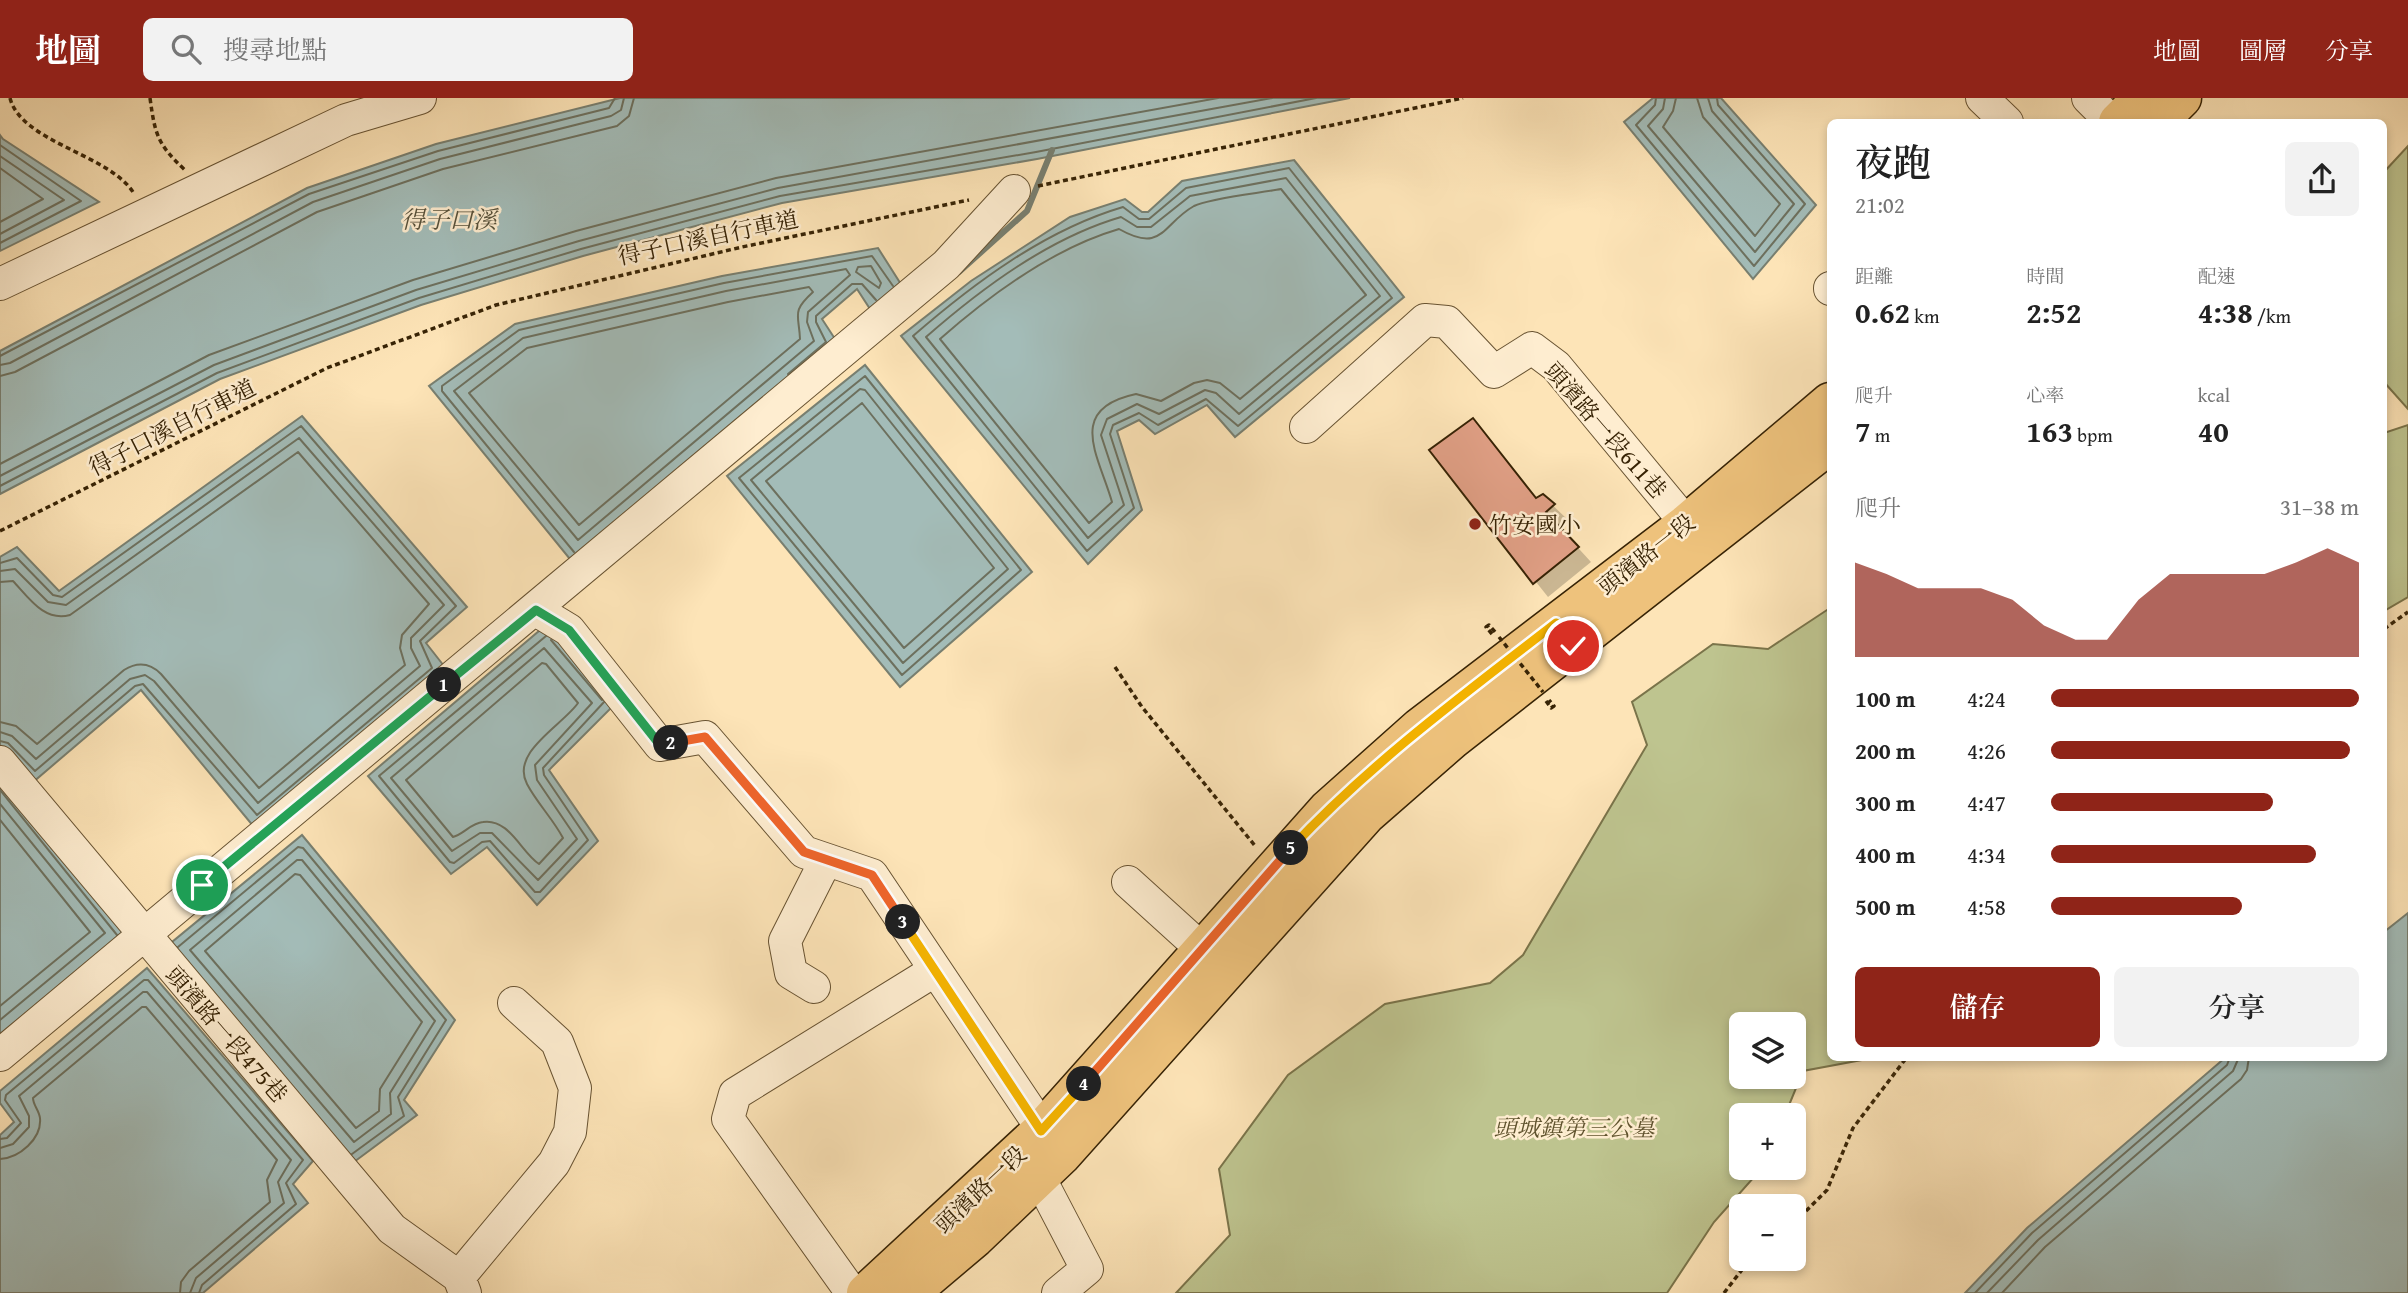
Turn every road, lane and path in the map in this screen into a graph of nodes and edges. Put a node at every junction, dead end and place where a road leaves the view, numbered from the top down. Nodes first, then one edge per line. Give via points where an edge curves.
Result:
1 (10, 98) edge
2 (150, 98) edge
3 (420, 98) edge
4 (1463, 98) edge
5 (1982, 98) edge
6 (2088, 98) edge
7 (2142, 98) edge
8 (2182, 98) edge
9 (2004, 119) edge
10 (2109, 119) edge
11 (2121, 119) edge
12 (2161, 119) edge
13 (212, 182) junction
14 (1014, 191) joint
15 (974, 200) dead end
16 (146, 215) junction
17 (0, 284) edge
18 (1827, 405) edge
19 (1306, 426) dead end
20 (1827, 446) edge
21 (0, 531) edge
22 (1696, 535) junction
23 (536, 610) junction
24 (2408, 612) edge
25 (2387, 627) edge
26 (1564, 635) junction
27 (1493, 636) dead end
28 (1115, 667) dead end
29 (1543, 692) dead end
30 (0, 762) edge
31 (826, 860) junction
32 (1273, 868) junction
33 (1128, 882) dead end
34 (142, 935) junction
35 (1204, 951) junction
36 (934, 971) junction
37 (814, 987) dead end
38 (514, 1003) dead end
39 (0, 1055) edge
40 (1904, 1061) edge
41 (1040, 1154) junction
42 (1806, 1211) edge
43 (1741, 1271) edge
44 (462, 1285) edge
45 (852, 1293) edge
46 (866, 1293) edge
47 (910, 1293) edge
48 (1058, 1293) edge
49 (1724, 1293) edge

1 - 16 path via 18,117 131,188
2 - 13 path via 155,135 164,151 188,172
3 - 13 lane via 346,120
4 - 14 path
5 - 9 lane
6 - 10 lane
7 - 11 main road
8 - 12 main road
13 - 16 lane
14 - 23 lane via 946,265
15 - 21 path, 得子口溪自行車道 via 742,247 496,305 327,368
16 - 17 lane
18 - 22 main road, 頭濱路一段
19 - 22 lane, 頭濱路一段611巷 via 1425,320 1447,322 1494,372 1532,348 1556,366
20 - 22 main road, 頭濱路一段
22 - 26 main road, 頭濱路一段
23 - 31 lane via 569,630 660,745 705,737 804,852
23 - 34 lane
24 - 25 path
26 - 32 main road, 頭濱路一段 via 1420,727 1328,809
26 - 41 main road, 頭濱路一段 via 1366,815
27 - 29 path, bridge via 1486,627 1489,625
28 - 32 path
30 - 34 lane, 頭濱路一段475巷
31 - 36 lane via 872,875
31 - 37 lane via 785,941 791,973
32 - 35 main road, 頭濱路一段
33 - 35 lane
34 - 39 lane
34 - 44 lane, 頭濱路一段475巷 via 392,1229
35 - 41 main road, 頭濱路一段
36 - 41 lane
36 - 45 lane via 735,1094 728,1119
38 - 44 lane via 557,1042 575,1088 570,1132 554,1163
40 - 42 path via 1853,1128 1827,1190
41 - 46 main road, 頭濱路一段
41 - 47 main road, 頭濱路一段 via 975,1238
41 - 48 lane via 1087,1269
43 - 49 path

